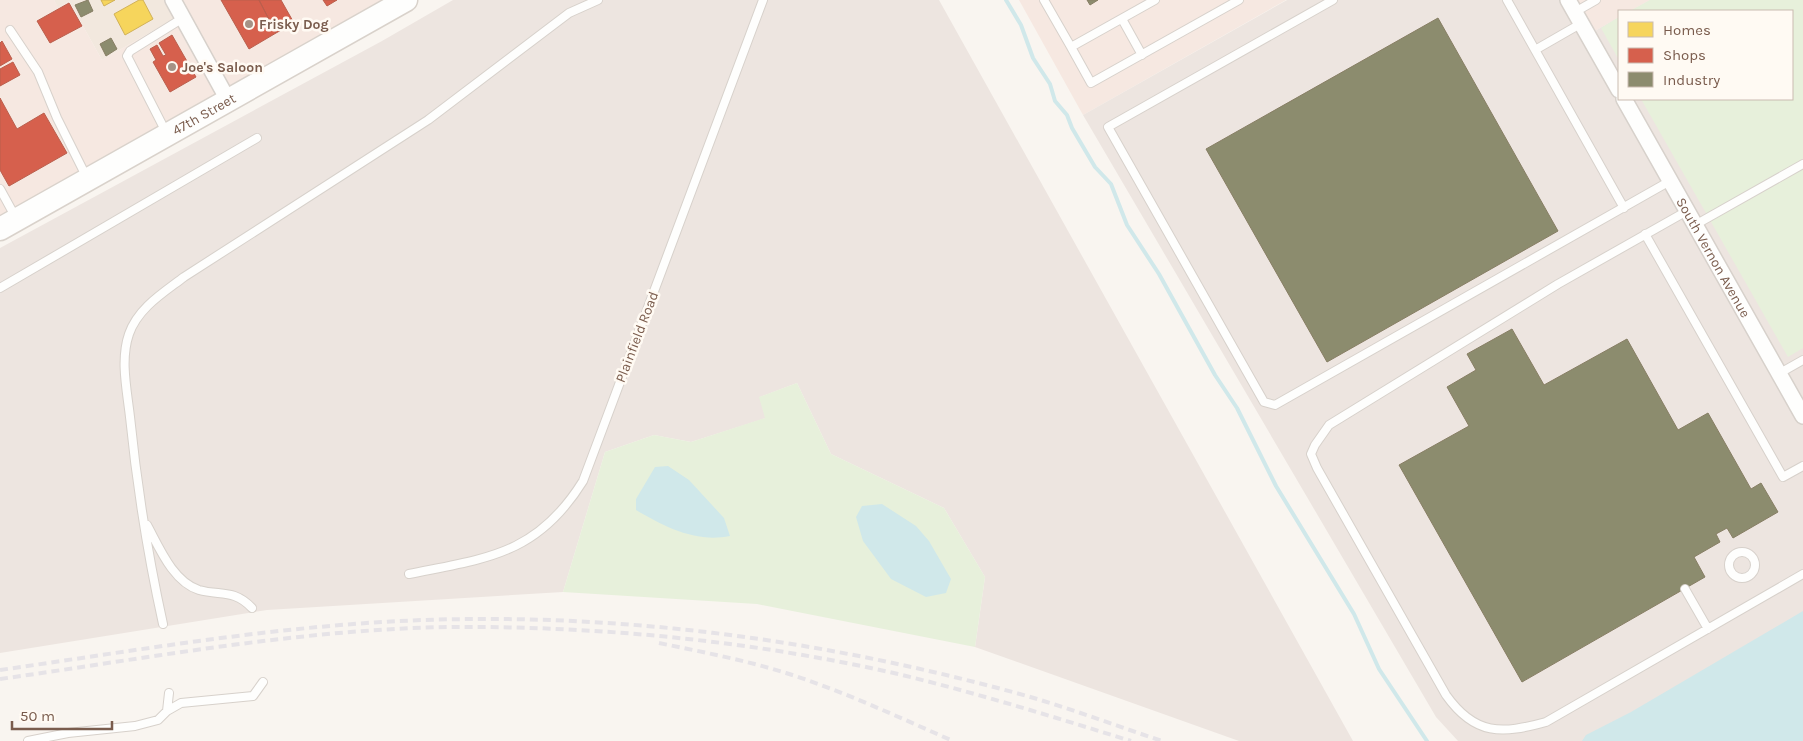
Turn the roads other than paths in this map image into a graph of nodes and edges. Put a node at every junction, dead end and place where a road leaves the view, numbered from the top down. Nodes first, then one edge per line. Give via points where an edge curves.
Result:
1 (172, 0) edge
2 (406, 0) edge
3 (598, 0) edge
4 (763, 0) edge
5 (1044, 0) edge
6 (1155, 0) edge
7 (1239, 0) edge
8 (1333, 0) edge
9 (1506, 0) edge
10 (1596, 0) edge
11 (1575, 12) edge
12 (183, 18) junction
13 (1122, 19) junction
14 (10, 30) dead end
15 (1071, 47) junction
16 (1535, 50) junction
17 (1142, 55) junction
18 (1618, 88) edge
19 (228, 100) junction
20 (1625, 100) edge
21 (168, 135) junction
22 (257, 138) dead end
23 (1803, 164) edge
24 (88, 180) junction
25 (1670, 182) junction
26 (0, 189) edge
27 (1624, 208) junction
28 (1687, 211) junction
29 (9, 224) edge
30 (1695, 225) junction
31 (1645, 234) junction
32 (0, 288) edge
33 (1803, 360) edge
34 (1780, 373) junction
35 (1803, 416) edge
36 (1803, 466) edge
37 (144, 519) junction
38 (409, 574) dead end
39 (1803, 574) edge
40 (1685, 589) dead end
41 (252, 608) dead end
42 (163, 624) dead end
43 (1708, 629) junction
44 (263, 682) dead end
45 (169, 692) dead end
46 (167, 711) junction
47 (28, 741) edge

1 - 12 street
2 - 19 main road, 47th Street
3 - 37 lane via 569,13 428,120 184,277 153,300 137,318 129,334 125,373
4 - 38 lane, Plainfield Road via 583,482 552,522 514,548 489,558
5 - 15 lane
6 - 13 lane
7 - 17 lane
8 - 27 lane via 1108,127 1264,402 1275,405
9 - 16 lane
10 - 11 lane
11 - 16 lane
11 - 18 street
12 - 19 street
12 - 21 lane via 127,56
13 - 15 lane
13 - 17 lane
14 - 24 lane via 38,72
15 - 17 lane via 1091,83
16 - 27 lane
19 - 21 main road, 47th Street
20 - 25 street, South Vernon Avenue
21 - 24 main road, 47th Street
22 - 32 lane
23 - 30 lane
24 - 29 main road, 47th Street
25 - 27 lane
25 - 28 street, South Vernon Avenue
26 - 29 lane
28 - 30 street, South Vernon Avenue
28 - 31 lane
30 - 34 street, South Vernon Avenue
31 - 36 lane via 1783,477
31 - 43 lane via 1329,425 1311,454 1446,695 1458,712 1489,729 1516,730 1546,722
33 - 34 lane
34 - 35 street, South Vernon Avenue
37 - 41 lane via 185,583 198,590 231,594
37 - 42 lane
39 - 43 lane
40 - 43 lane
44 - 46 lane via 253,696 181,703
45 - 46 lane
46 - 47 lane via 158,720 135,726

